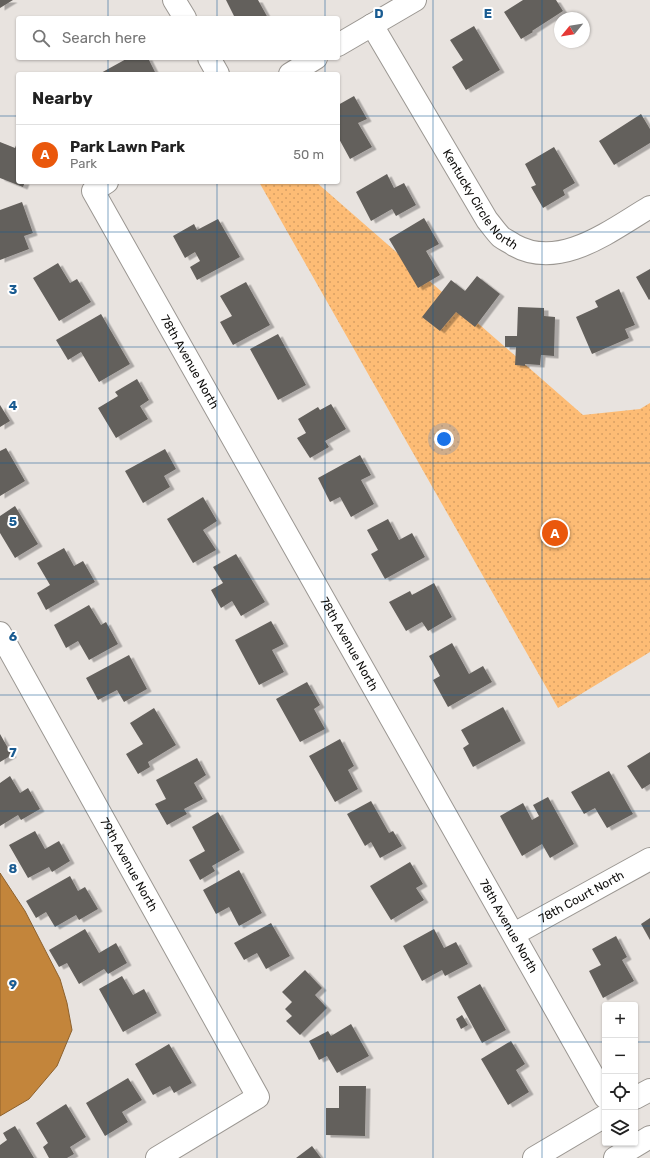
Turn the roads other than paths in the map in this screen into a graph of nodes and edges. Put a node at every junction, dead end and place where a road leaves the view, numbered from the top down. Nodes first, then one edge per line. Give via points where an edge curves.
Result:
1 (174, 0) edge
2 (415, 0) edge
3 (184, 16) edge
4 (372, 25) junction
5 (340, 44) edge
6 (210, 60) edge
7 (313, 60) edge
8 (217, 72) edge
9 (293, 72) edge
10 (100, 186) edge
11 (650, 207) edge
12 (0, 633) edge
13 (650, 859) edge
14 (514, 934) junction
15 (650, 1090) edge
16 (602, 1092) edge
17 (638, 1096) edge
18 (602, 1118) edge
19 (650, 1137) edge
20 (157, 1158) edge
21 (534, 1158) edge
22 (615, 1158) edge

1 - 3 street
2 - 4 street
4 - 5 street
4 - 11 street, Kentucky Circle North via 487,220 502,237 522,249 544,253 567,251 588,243
6 - 8 street
7 - 9 street
10 - 14 street, 78th Avenue North
12 - 20 street, 79th Avenue North via 258,1097
13 - 14 street, 78th Court North
14 - 16 street, 78th Avenue North
15 - 17 street
18 - 21 street
19 - 22 street

